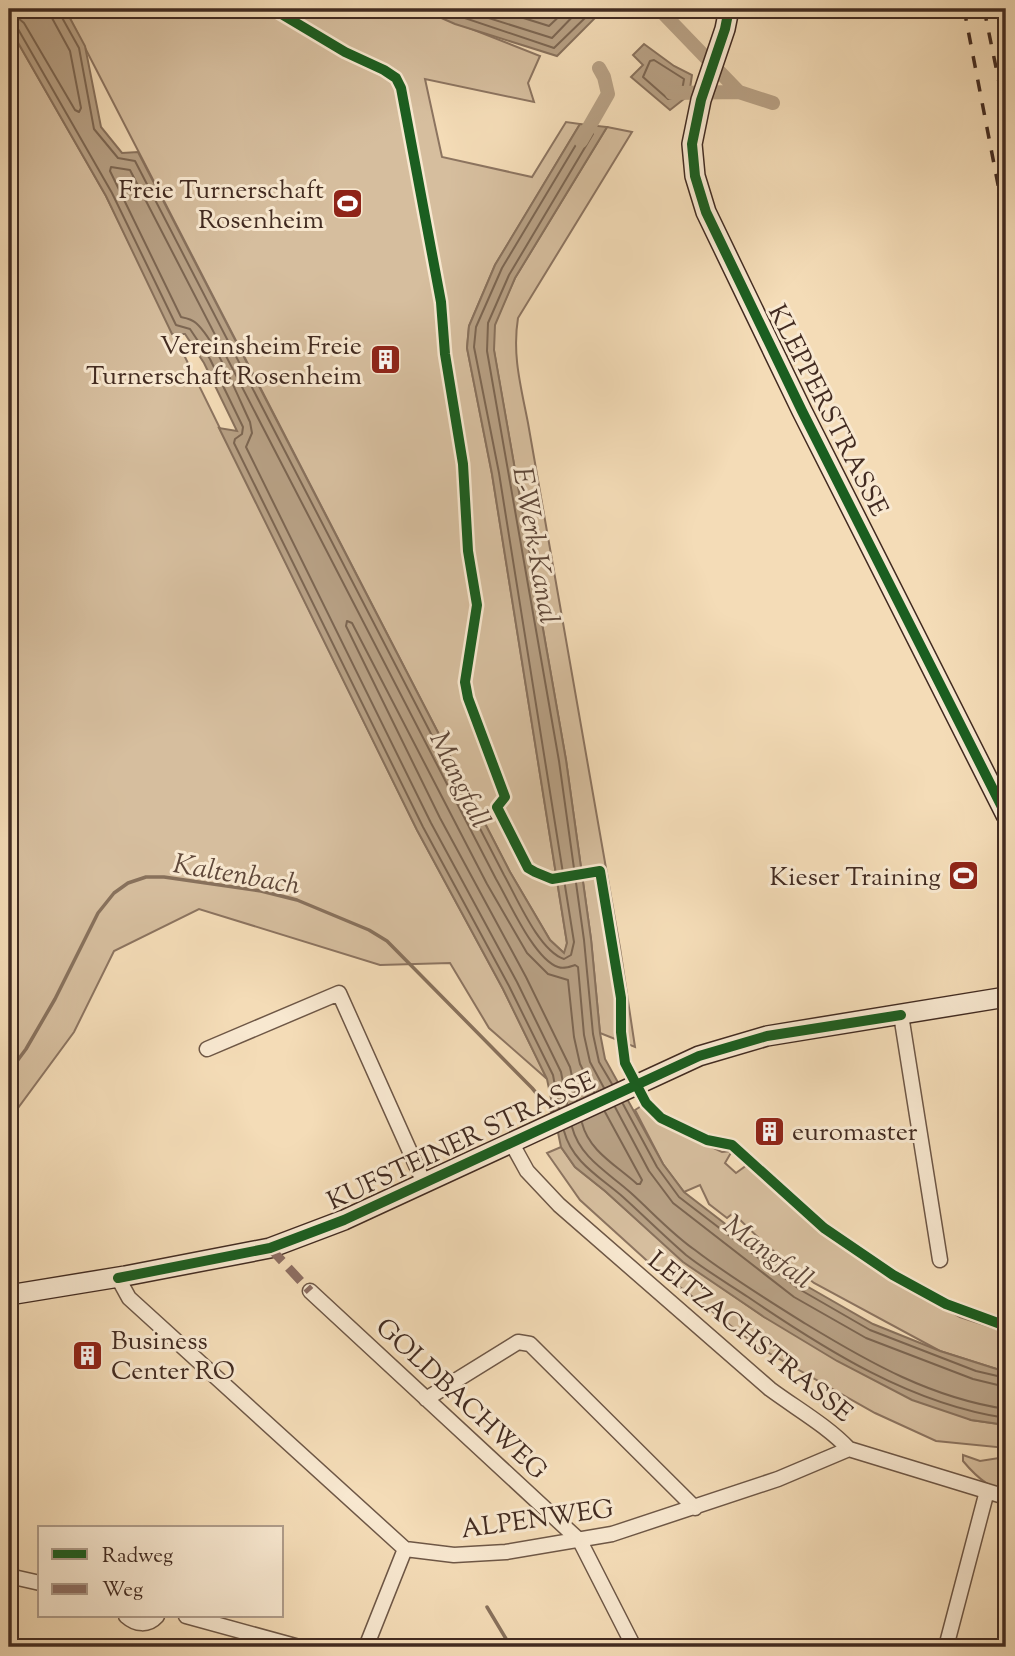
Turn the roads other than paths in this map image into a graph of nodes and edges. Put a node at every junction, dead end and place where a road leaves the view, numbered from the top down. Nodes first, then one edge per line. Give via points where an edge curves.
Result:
1 (729, 9) edge
2 (1006, 815) edge
3 (1006, 998) edge
4 (901, 1015) junction
5 (207, 1049) dead end
6 (520, 1138) junction
7 (424, 1183) junction
8 (940, 1260) dead end
9 (118, 1278) junction
10 (310, 1290) dead end
11 (9, 1294) edge
12 (426, 1399) junction
13 (849, 1449) junction
14 (987, 1491) junction
15 (1006, 1497) edge
16 (695, 1508) junction
17 (580, 1541) junction
18 (405, 1549) junction
19 (9, 1576) edge
20 (38, 1583) edge
21 (130, 1618) edge
22 (154, 1618) edge
23 (193, 1618) edge
24 (299, 1647) edge
25 (366, 1647) edge
26 (634, 1647) edge
27 (946, 1647) edge

1 - 2 main road, KLEPPERSTRASSE via 692,144 695,176 706,212
3 - 4 main road, KUFSTEINER STRASSE
4 - 6 main road, KUFSTEINER STRASSE via 767,1036 699,1056
4 - 8 street
5 - 7 street via 339,993
6 - 7 main road, KUFSTEINER STRASSE
6 - 13 street, LEITZACHSTRASSE via 527,1171 559,1205 770,1390 830,1430
7 - 9 main road, KUFSTEINER STRASSE via 270,1248
9 - 11 main road, KUFSTEINER STRASSE
9 - 18 street via 129,1298
10 - 12 street, GOLDBACHWEG
12 - 16 street via 518,1342 530,1344
12 - 17 street, GOLDBACHWEG
13 - 14 street, LEITZACHSTRASSE
13 - 16 street, ALPENWEG
14 - 15 street, LEITZACHSTRASSE
14 - 27 street
16 - 17 street, ALPENWEG
17 - 18 street, ALPENWEG via 454,1555
17 - 26 street
18 - 25 street
19 - 20 street
21 - 22 street via 141,1623
23 - 24 street

